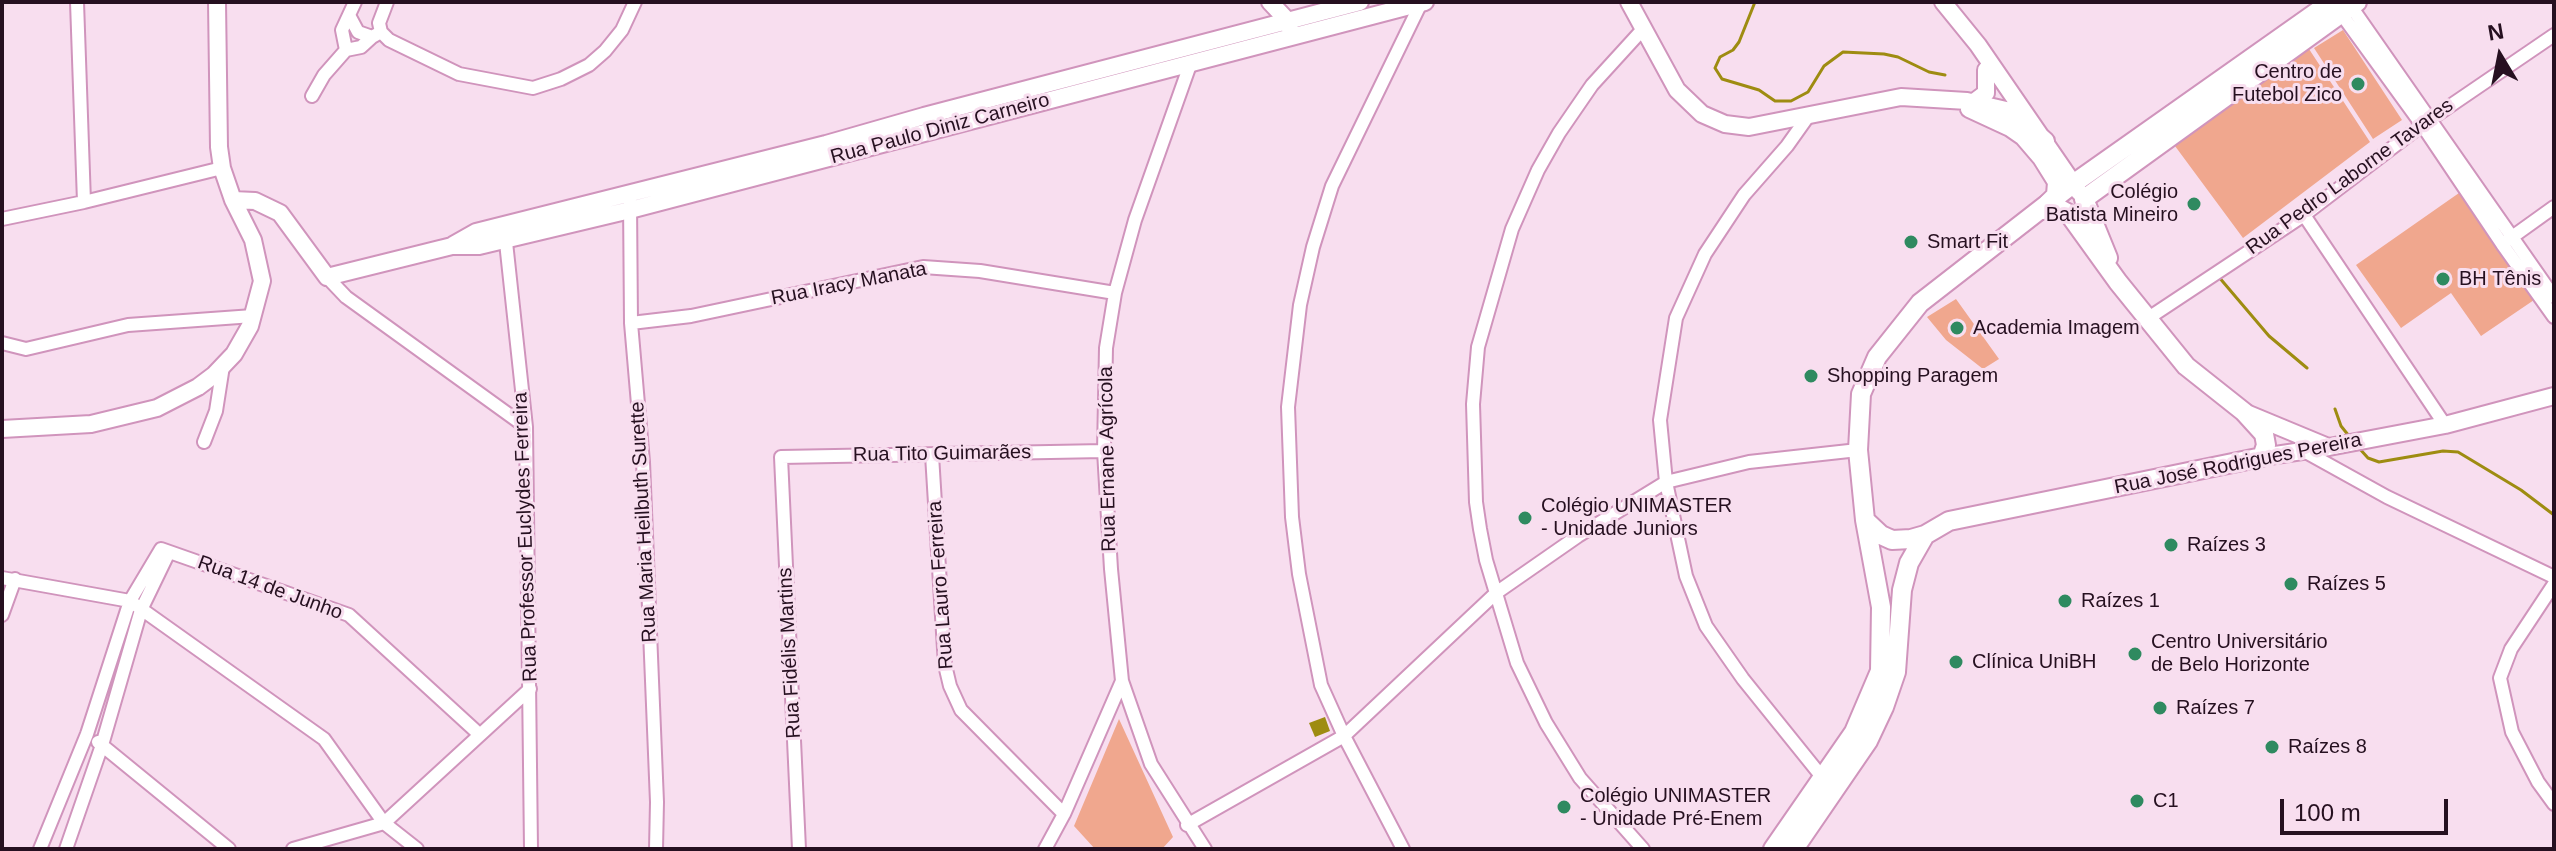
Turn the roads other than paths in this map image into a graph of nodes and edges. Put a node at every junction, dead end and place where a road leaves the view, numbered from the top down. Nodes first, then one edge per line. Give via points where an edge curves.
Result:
1 (77, 2) edge
2 (217, 2) edge
3 (355, 2) edge
4 (387, 2) edge
5 (635, 2) edge
6 (1270, 2) edge
7 (1360, 2) edge
8 (1629, 2) edge
9 (1943, 2) edge
10 (1423, 3) edge
11 (2343, 4) edge
12 (350, 17) junction
13 (1287, 20) junction
14 (1644, 28) junction
15 (376, 34) junction
16 (2554, 35) edge
17 (1294, 37) junction
18 (1978, 45) junction
19 (346, 50) junction
20 (1191, 62) junction
21 (1986, 70) junction
22 (312, 96) dead end
23 (1949, 100) junction
24 (1974, 102) junction
25 (2006, 110) junction
26 (1809, 115) junction
27 (2427, 121) junction
28 (1779, 122) junction
29 (2023, 137) junction
30 (2046, 141) junction
31 (1787, 146) junction
32 (828, 151) junction
33 (222, 168) junction
34 (2078, 192) junction
35 (233, 200) junction
36 (84, 202) junction
37 (630, 202) junction
38 (2554, 207) edge
39 (2042, 210) junction
40 (2304, 215) junction
41 (2, 219) edge
42 (505, 233) junction
43 (2507, 241) junction
44 (327, 277) junction
45 (2118, 282) junction
46 (1115, 293) junction
47 (2554, 297) edge
48 (253, 316) junction
49 (2554, 317) edge
50 (2147, 319) junction
51 (631, 323) junction
52 (2, 343) edge
53 (223, 366) junction
54 (2554, 396) edge
55 (2248, 416) junction
56 (2445, 425) junction
57 (526, 427) junction
58 (2, 429) edge
59 (204, 442) dead end
60 (2329, 447) junction
61 (1858, 450) junction
62 (1104, 451) junction
63 (2304, 451) junction
64 (932, 455) junction
65 (781, 457) joint
66 (2262, 457) junction
67 (1666, 482) junction
68 (1865, 520) junction
69 (1925, 535) junction
70 (165, 551) junction
71 (2554, 577) edge
72 (9, 578) edge
73 (2554, 584) edge
74 (1496, 593) junction
75 (130, 601) junction
76 (141, 610) junction
77 (2, 615) edge
78 (1122, 681) junction
79 (530, 689) junction
80 (87, 734) junction
81 (479, 734) junction
82 (1344, 736) junction
83 (102, 745) junction
84 (1822, 777) junction
85 (2554, 804) edge
86 (1064, 814) junction
87 (1796, 817) junction
88 (384, 823) junction
89 (1187, 825) junction
90 (40, 849) edge
91 (66, 849) edge
92 (229, 849) edge
93 (293, 849) edge
94 (417, 849) edge
95 (531, 849) edge
96 (656, 849) edge
97 (799, 849) edge
98 (1045, 849) edge
99 (1205, 849) edge
100 (1403, 849) edge
101 (1643, 849) edge
102 (1773, 849) edge
103 (1794, 849) edge

1 - 36 street
2 - 33 street
3 - 12 street
4 - 15 street
5 - 15 street via 622,30 589,65 533,88 459,74
6 - 13 street
7 - 13 street, Rua Paulo Diniz Carneiro
8 - 14 street
9 - 18 street
10 - 17 street, Rua Paulo Diniz Carneiro
10 - 82 street via 1332,186 1300,305 1288,407 1299,574 1321,685
11 - 27 street
11 - 34 main road
12 - 15 street via 358,32
12 - 19 street via 342,30
13 - 17 street
13 - 32 street, Rua Paulo Diniz Carneiro
14 - 28 street via 1677,90 1702,114 1749,127
14 - 74 street via 1592,85 1538,170 1512,229 1478,347 1473,404 1476,502
15 - 19 street via 361,47
16 - 27 street, Rua Pedro Laborne Tavares
17 - 20 street, Rua Paulo Diniz Carneiro
18 - 21 street
18 - 30 street
19 - 22 street
20 - 32 street, Rua Paulo Diniz Carneiro
20 - 46 street, Rua Ernane Agrícola
21 - 24 street via 1986,93
21 - 25 street
23 - 24 street
23 - 26 street via 1901,97
23 - 29 street
24 - 25 street
25 - 29 street
25 - 30 street
26 - 28 street
26 - 31 street
27 - 40 street, Rua Pedro Laborne Tavares
27 - 43 street
28 - 31 street via 1787,131
29 - 39 street via 2056,182 2055,195
30 - 34 street
31 - 67 street via 1744,195 1713,242 1676,318 1660,420
32 - 37 street, Rua Paulo Diniz Carneiro
33 - 35 street
33 - 36 street
34 - 39 main road
34 - 45 main road
35 - 44 street via 255,201 280,213
35 - 48 street via 259,260 262,281
36 - 41 street
37 - 42 street, Rua Paulo Diniz Carneiro
37 - 51 street, Rua Maria Heilbuth Surette
38 - 43 street
39 - 45 main road via 2058,208 2069,214
39 - 61 main road via 1920,303 1887,342 1861,394
40 - 50 street, Rua Pedro Laborne Tavares
40 - 56 street
42 - 44 street, Rua Paulo Diniz Carneiro via 479,246 452,246
42 - 57 street, Rua Professor Euclydes Ferreira
43 - 47 street
43 - 49 street
44 - 57 street via 346,297
45 - 50 main road
46 - 51 street, Rua Iracy Manata via 923,267 691,316
46 - 62 street, Rua Ernane Agrícola via 1106,348
48 - 52 street via 128,325 26,349
48 - 53 street
50 - 55 main road via 2186,366
51 - 96 street, Rua Maria Heilbuth Surette via 643,462
53 - 58 street via 198,387 157,408 91,424
53 - 59 street via 216,411
54 - 56 street, Rua José Rodrigues Pereira
55 - 60 street
55 - 63 street
55 - 66 main road via 2266,439
56 - 60 street, Rua José Rodrigues Pereira
57 - 79 street, Rua Professor Euclydes Ferreira
60 - 63 street, Rua José Rodrigues Pereira
61 - 67 street via 1749,462
61 - 68 main road
62 - 64 street, Rua Tito Guimarães
62 - 78 street, Rua Ernane Agrícola
63 - 66 street, Rua José Rodrigues Pereira
63 - 71 street
64 - 65 street, Rua Tito Guimarães
64 - 86 street, Rua Lauro Ferreira via 950,686 961,710
65 - 97 street, Rua Fidélis Martins
66 - 69 main road, Rua José Rodrigues Pereira via 1949,521
67 - 74 street
67 - 84 street via 1686,576 1706,626
68 - 69 main road via 1892,540
68 - 84 main road via 1881,607 1880,671 1854,732
69 - 103 main road via 1902,590 1896,672 1884,707 1868,741 1816,814 1816,839
70 - 75 street
70 - 76 street
70 - 81 street, Rua 14 de Junho via 349,615
72 - 75 street
72 - 77 street
73 - 85 street via 2511,649 2500,678 2512,732
74 - 82 street
74 - 101 street via 1517,663 1546,723 1580,778
75 - 76 street
75 - 80 street
76 - 83 street
76 - 88 street via 324,739
78 - 86 street
78 - 89 street, Rua Ernane Agrícola via 1151,764
79 - 81 street
79 - 95 street, Rua Professor Euclydes Ferreira
80 - 83 street
80 - 90 street
81 - 88 street
82 - 89 street
82 - 100 street
83 - 91 street
83 - 92 street
84 - 87 main road
86 - 98 street
87 - 102 main road
87 - 103 main road
88 - 93 street
88 - 94 street
89 - 99 street, Rua Ernane Agrícola

